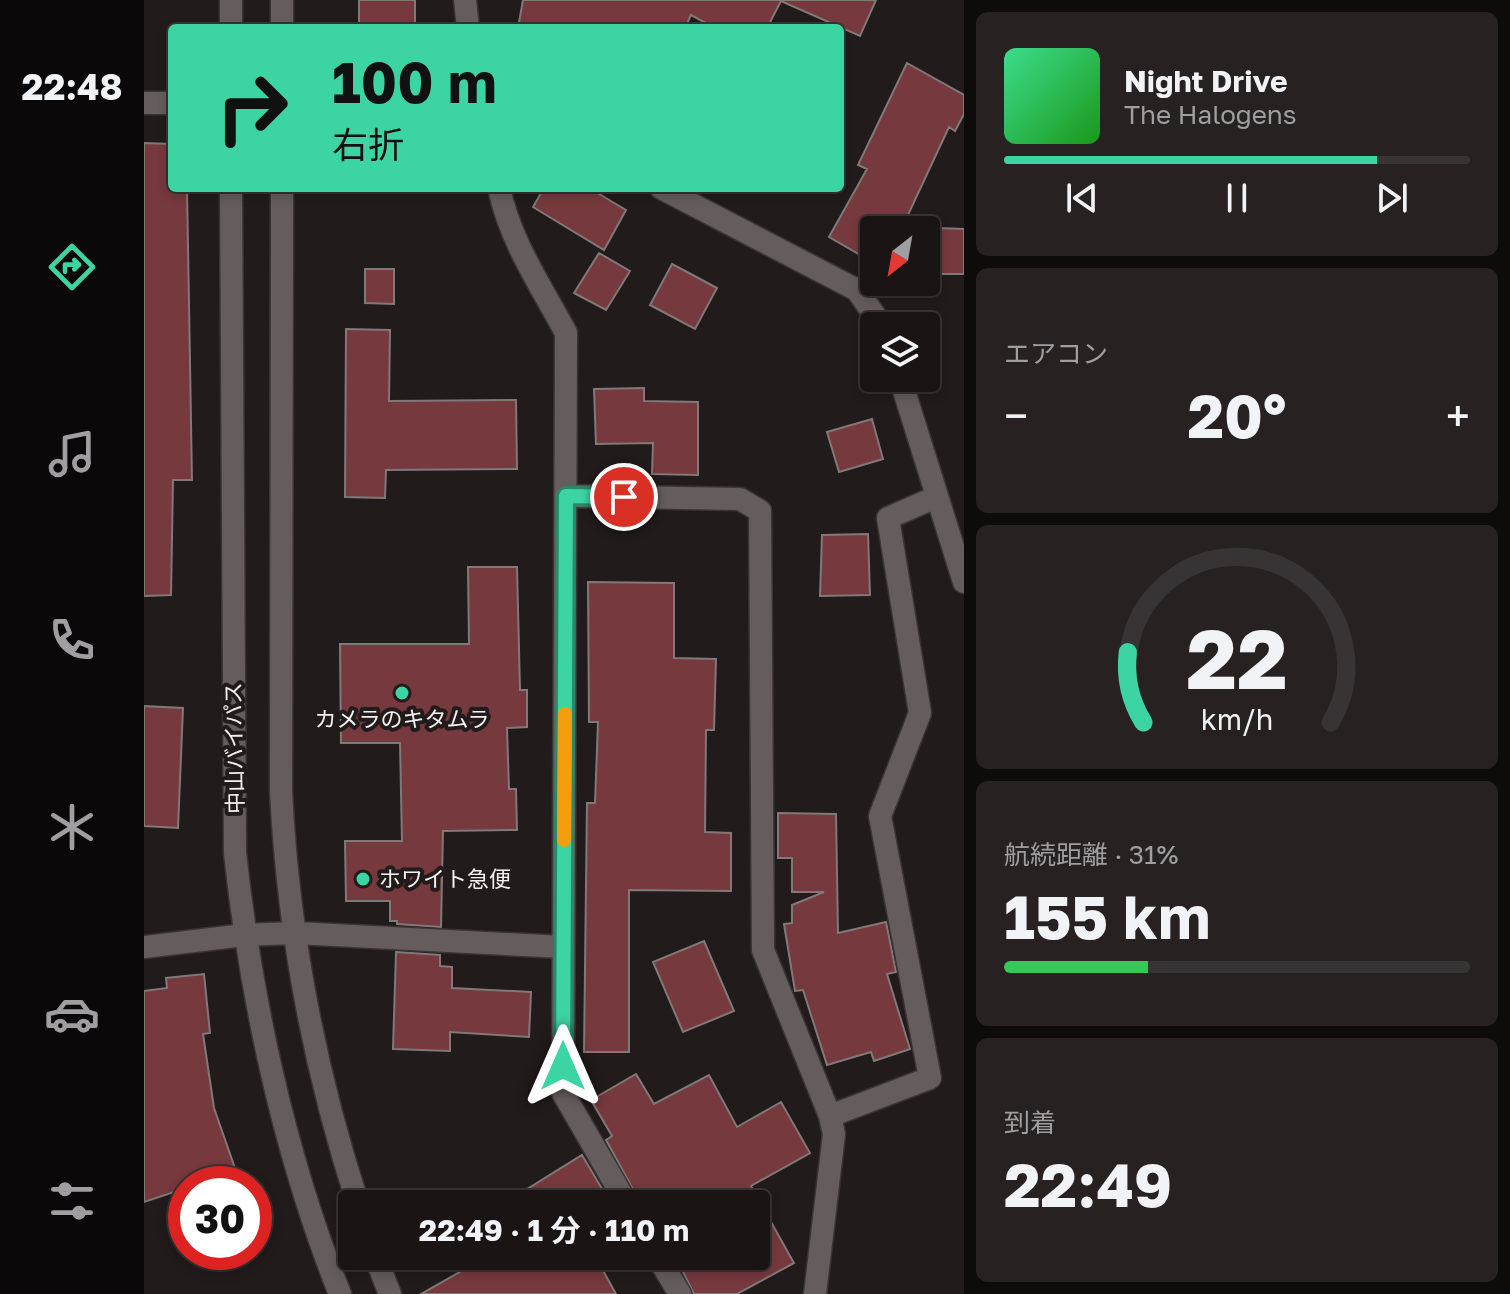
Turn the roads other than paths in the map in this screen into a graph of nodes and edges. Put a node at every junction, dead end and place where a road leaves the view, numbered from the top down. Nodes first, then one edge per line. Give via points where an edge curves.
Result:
1 (231, 0) edge
2 (282, 0) edge
3 (465, 0) edge
4 (231, 24) edge
5 (282, 24) edge
6 (468, 24) edge
7 (144, 103) edge
8 (168, 103) edge
9 (231, 192) edge
10 (282, 192) edge
11 (500, 192) edge
12 (669, 192) edge
13 (872, 312) edge
14 (904, 392) edge
15 (566, 496) junction
16 (936, 497) junction
17 (964, 582) edge
18 (296, 933) junction
19 (244, 935) junction
20 (144, 947) edge
21 (563, 947) junction
22 (830, 1116) junction
23 (353, 1190) edge
24 (619, 1190) edge
25 (381, 1270) edge
26 (665, 1270) edge
27 (340, 1294) edge
28 (390, 1294) edge
29 (680, 1294) edge
30 (815, 1294) edge

1 - 4 street
2 - 5 street
3 - 6 street
7 - 8 street
9 - 19 street, 中山バイパス via 235,853
10 - 18 street via 281,791
11 - 15 street via 518,245 566,333
12 - 13 street via 857,290
14 - 16 street
15 - 21 street
15 - 22 street via 740,499 760,511 763,950
16 - 17 street
16 - 22 street via 888,518 920,713 880,816 930,1078
18 - 19 street
18 - 21 street
18 - 23 street via 330,1120
19 - 20 street
19 - 27 street, 中山バイパス via 315,1231
21 - 24 street via 563,1093
22 - 30 street via 834,1134
25 - 28 street
26 - 29 street

